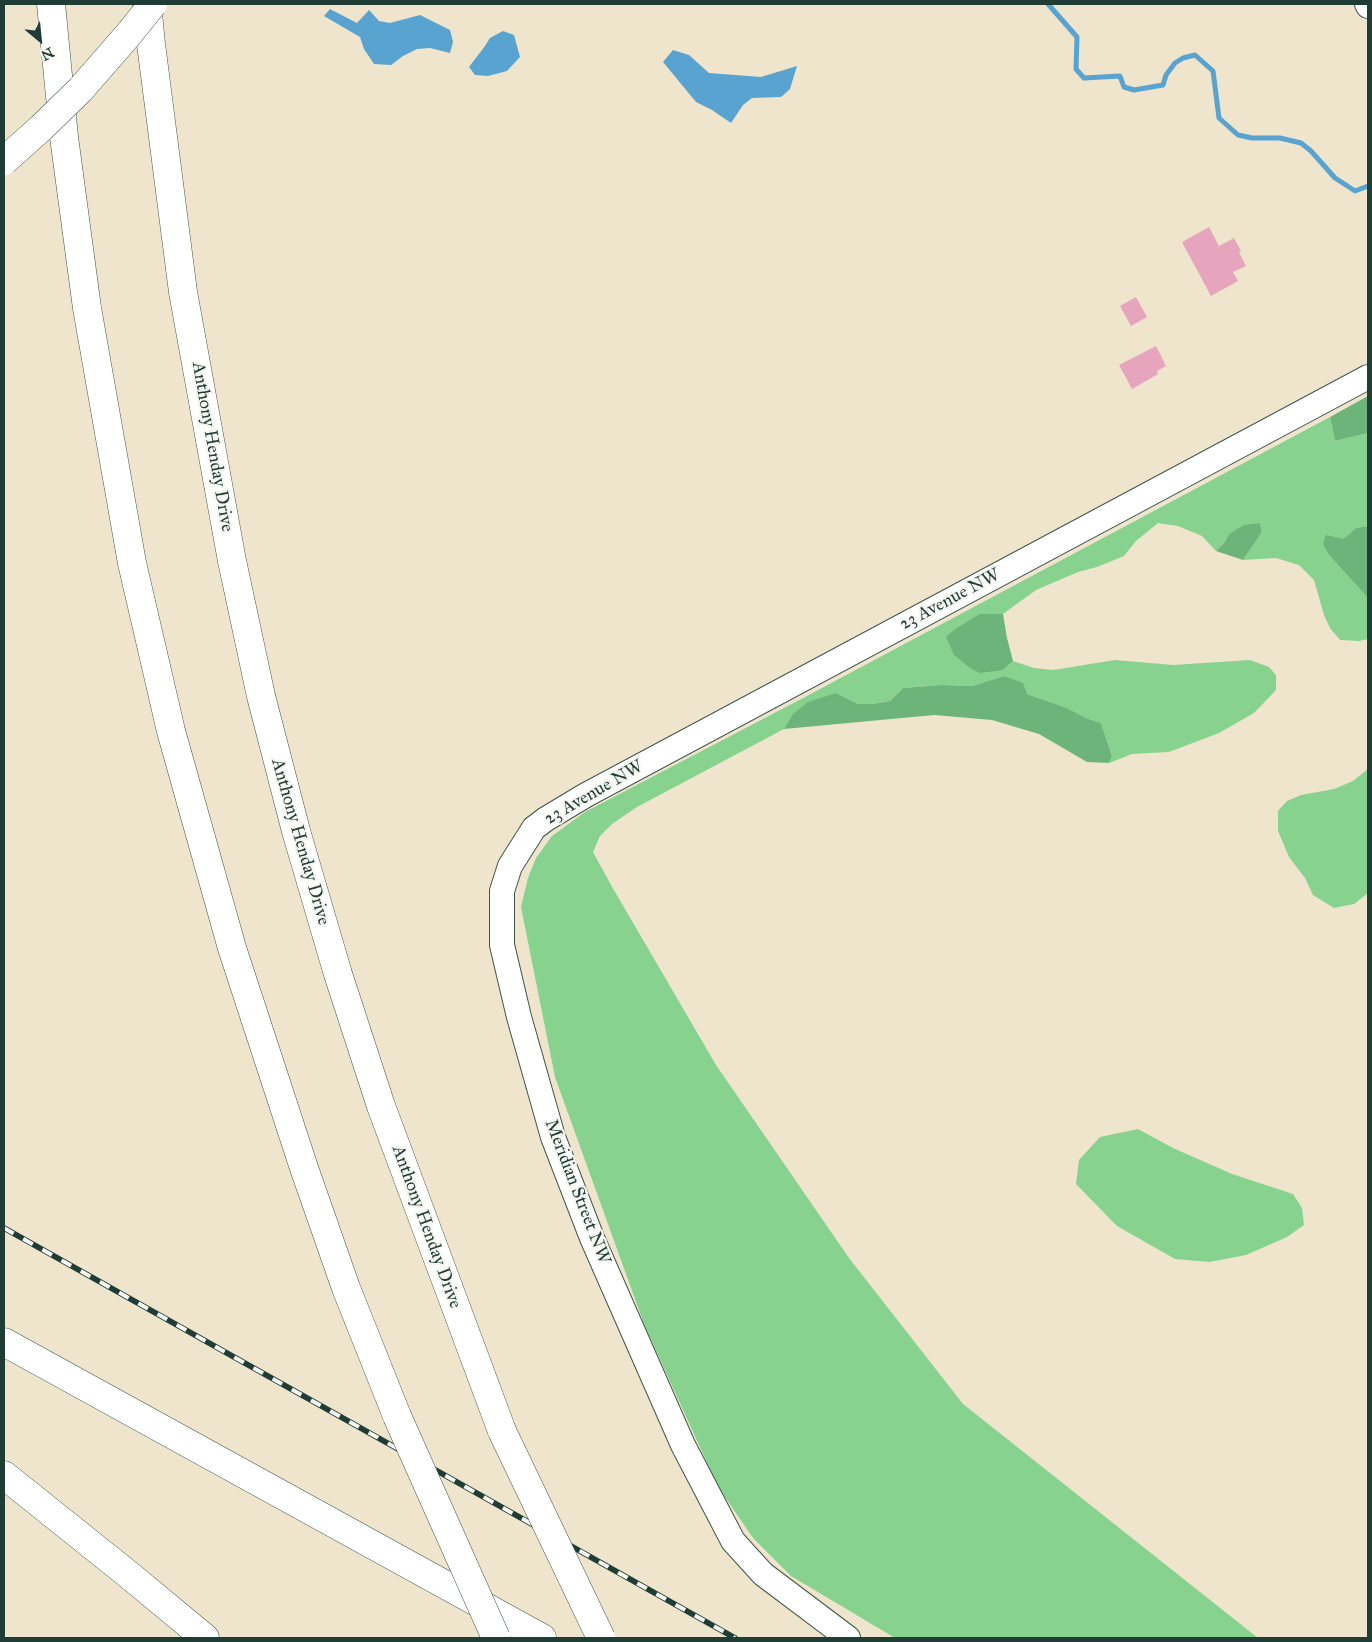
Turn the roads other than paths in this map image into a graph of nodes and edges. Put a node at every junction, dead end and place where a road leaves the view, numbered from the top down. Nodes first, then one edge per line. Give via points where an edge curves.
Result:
1 (51, 4) edge
2 (147, 4) edge
3 (153, 4) edge
4 (4, 161) edge
5 (1368, 377) edge
6 (534, 828) joint
7 (4, 1342) edge
8 (4, 1475) edge
9 (205, 1638) edge
10 (496, 1638) edge
11 (542, 1638) edge
12 (601, 1638) edge
13 (848, 1638) edge

1 - 10 highway, bridge via 64,137 87,308 132,563 172,730 232,948 346,1288 397,1416
2 - 12 highway, Anthony Henday Drive, bridge via 183,292 232,561 261,696 296,831 381,1106 502,1431
3 - 4 highway, bridge via 80,90
5 - 6 street, 23 Avenue NW via 586,795
6 - 13 street, Meridian Street NW via 510,866 502,891 502,945 553,1136 592,1238 683,1445 733,1541 763,1574
7 - 11 highway
8 - 9 highway

